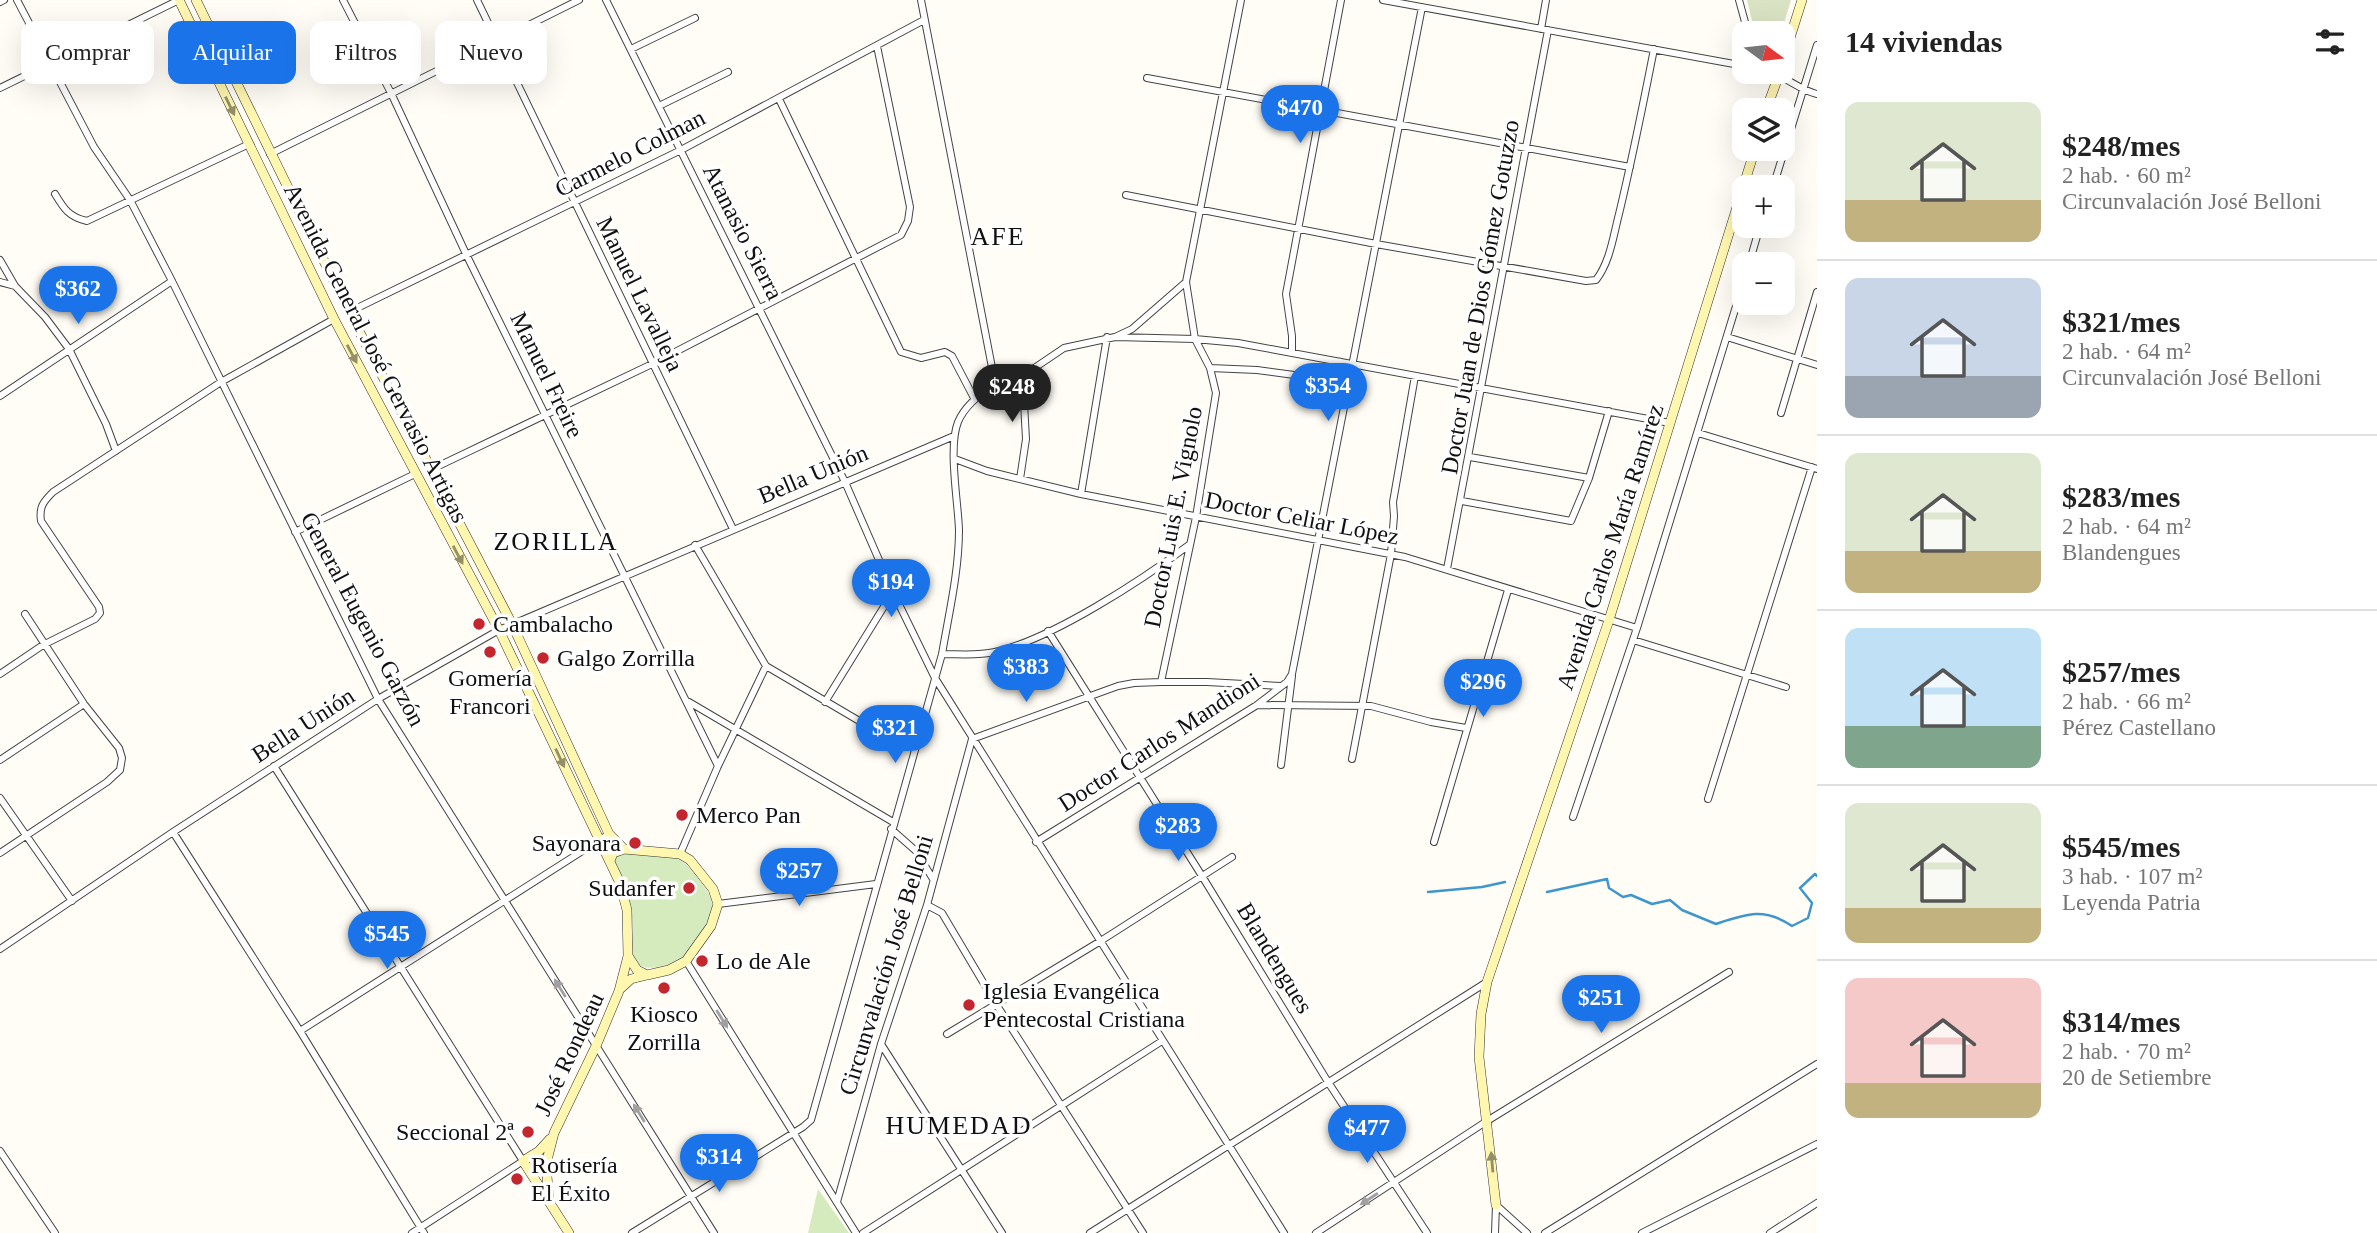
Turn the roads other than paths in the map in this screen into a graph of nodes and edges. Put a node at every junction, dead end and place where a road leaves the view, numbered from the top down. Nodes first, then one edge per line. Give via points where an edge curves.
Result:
1 (17, 0) edge
2 (179, 0) edge
3 (196, 0) edge
4 (343, 0) edge
5 (477, 0) edge
6 (579, 0) edge
7 (606, 0) edge
8 (921, 0) edge
9 (1241, 0) edge
10 (1341, 0) edge
11 (1383, 0) edge
12 (1546, 0) edge
13 (1739, 0) edge
14 (1802, 0) edge
15 (1422, 7) junction
16 (695, 18) dead end
17 (925, 20) junction
18 (28, 21) edge
19 (137, 21) edge
20 (488, 21) edge
21 (536, 21) edge
22 (1745, 21) edge
23 (1795, 21) edge
24 (1545, 30) junction
25 (1817, 45) edge
26 (877, 46) junction
27 (631, 49) junction
28 (1654, 50) junction
29 (1732, 64) edge
30 (435, 71) edge
31 (728, 72) dead end
32 (1147, 78) dead end
33 (21, 79) edge
34 (62, 84) edge
35 (518, 84) edge
36 (1792, 84) edge
37 (0, 89) edge
38 (1224, 91) junction
39 (1803, 91) junction
40 (391, 93) junction
41 (1817, 94) edge
42 (779, 99) junction
43 (659, 106) junction
44 (1321, 110) junction
45 (1399, 124) junction
46 (249, 144) junction
47 (1527, 148) junction
48 (681, 150) junction
49 (270, 154) junction
50 (1751, 161) edge
51 (1630, 167) junction
52 (1777, 175) edge
53 (55, 194) dead end
54 (1126, 195) dead end
55 (130, 200) junction
56 (575, 203) junction
57 (1202, 209) junction
58 (1299, 228) junction
59 (1376, 244) junction
60 (467, 256) junction
61 (856, 259) junction
62 (0, 260) edge
63 (1505, 266) junction
64 (172, 281) junction
65 (0, 282) edge
66 (1186, 282) junction
67 (15, 286) junction
68 (1817, 292) edge
69 (761, 309) junction
70 (349, 312) junction
71 (1734, 315) edge
72 (334, 319) junction
73 (1107, 337) junction
74 (1115, 337) junction
75 (1727, 337) junction
76 (1195, 339) junction
77 (69, 349) junction
78 (1292, 353) junction
79 (1797, 359) junction
80 (1339, 362) junction
81 (652, 364) junction
82 (1353, 364) junction
83 (1817, 365) edge
84 (1210, 368) junction
85 (1027, 373) junction
86 (1415, 376) junction
87 (221, 383) junction
88 (995, 383) junction
89 (1483, 387) junction
90 (0, 396) edge
91 (974, 398) junction
92 (1609, 411) junction
93 (1781, 413) dead end
94 (545, 414) junction
95 (1670, 423) junction
96 (1698, 433) junction
97 (954, 436) junction
98 (116, 451) junction
99 (1470, 457) junction
100 (955, 459) junction
101 (1814, 468) edge
102 (430, 470) junction
103 (415, 474) junction
104 (1589, 478) junction
105 (1020, 479) junction
106 (845, 482) junction
107 (1081, 494) junction
108 (1462, 501) junction
109 (1196, 517) junction
110 (733, 529) junction
111 (295, 532) junction
112 (1320, 539) junction
113 (695, 545) junction
114 (1189, 545) junction
115 (1391, 554) junction
116 (1447, 569) junction
117 (624, 575) junction
118 (1508, 590) junction
119 (893, 592) junction
120 (25, 614) dead end
121 (1609, 620) junction
122 (512, 624) junction
123 (1637, 628) junction
124 (499, 630) junction
125 (1048, 631) junction
126 (1633, 640) junction
127 (43, 645) junction
128 (942, 653) junction
129 (766, 666) junction
130 (0, 674) edge
131 (1292, 674) junction
132 (1747, 676) junction
133 (935, 678) junction
134 (1161, 682) junction
135 (1281, 686) junction
136 (1786, 687) dead end
137 (1090, 698) junction
138 (378, 699) junction
139 (687, 701) junction
140 (825, 702) junction
141 (84, 704) junction
142 (1257, 705) junction
143 (1289, 705) junction
144 (1363, 706) junction
145 (860, 722) dead end
146 (1466, 728) junction
147 (736, 729) junction
148 (972, 739) junction
149 (1352, 759) dead end
150 (0, 760) edge
151 (1281, 765) dead end
152 (274, 766) junction
153 (718, 766) junction
154 (1141, 778) junction
155 (0, 798) edge
156 (1708, 799) dead end
157 (1573, 817) dead end
158 (892, 826) junction
159 (173, 832) junction
160 (609, 834) junction
161 (27, 835) junction
162 (599, 841) junction
163 (1036, 842) junction
164 (1434, 842) dead end
165 (624, 849) junction
166 (0, 853) edge
167 (680, 853) junction
168 (1232, 857) dead end
169 (610, 861) junction
170 (1202, 876) junction
171 (933, 879) junction
172 (876, 884) junction
173 (506, 900) junction
174 (72, 901) junction
175 (718, 904) junction
176 (926, 905) junction
177 (1100, 942) junction
178 (0, 949) edge
179 (628, 956) junction
180 (686, 961) junction
181 (401, 968) junction
182 (1729, 972) dead end
183 (647, 975) junction
184 (1487, 982) junction
185 (619, 991) junction
186 (996, 1004) junction
187 (300, 1031) junction
188 (947, 1034) dead end
189 (1162, 1041) junction
190 (881, 1044) junction
191 (596, 1046) junction
192 (1817, 1064) edge
193 (1328, 1082) junction
194 (1061, 1106) junction
195 (1487, 1121) junction
196 (554, 1133) junction
197 (793, 1133) junction
198 (1228, 1144) junction
199 (1817, 1144) edge
200 (0, 1151) edge
201 (523, 1161) junction
202 (961, 1169) junction
203 (1395, 1183) junction
204 (690, 1195) junction
205 (549, 1200) junction
206 (837, 1202) junction
207 (1817, 1203) edge
208 (1496, 1205) junction
209 (1127, 1209) junction
210 (423, 1230) edge
211 (55, 1233) edge
212 (412, 1233) edge
213 (569, 1233) edge
214 (632, 1233) edge
215 (715, 1233) edge
216 (856, 1233) edge
217 (863, 1233) edge
218 (1002, 1233) edge
219 (1090, 1233) edge
220 (1143, 1233) edge
221 (1284, 1233) edge
222 (1316, 1233) edge
223 (1427, 1233) edge
224 (1495, 1233) edge
225 (1527, 1233) edge
226 (1545, 1233) edge
227 (1642, 1233) edge
228 (1770, 1233) edge

1 - 18 street, General Eugenio Garzón
2 - 19 street
2 -> 46 main road, Avenida General José Gervasio Artigas
3 - 49 main road, Avenida General José Gervasio Artigas
4 - 40 street, Manuel Freire
5 - 20 street, Manuel Lavalleja
6 - 21 street
7 - 27 street, Atanasio Sierra
8 - 17 street
9 - 38 street, Doctor Luis E. Vignolo
10 - 44 street
11 - 15 street
12 - 24 street, Doctor Juan de Dios Gómez Gotuzzo
13 - 22 street
14 - 23 main road
15 - 24 street
15 - 45 street, Doctor Carlos Mandioni
16 - 27 street
17 - 26 street, Carmelo Colman
17 - 88 street
24 - 28 street
24 - 47 street, Doctor Juan de Dios Gómez Gotuzzo
25 - 39 street
26 - 42 street, Carmelo Colman
26 - 61 street via 908,221 901,235
27 - 43 street, Atanasio Sierra
28 - 29 street
28 - 51 street
30 - 40 street
31 - 43 street
32 - 38 street
33 - 37 street
34 - 55 street, General Eugenio Garzón via 94,147
35 - 56 street, Manuel Lavalleja
36 - 39 street
38 - 44 street
38 - 57 street, Doctor Luis E. Vignolo
39 - 41 street
39 - 52 street
40 - 49 street
40 - 60 street, Manuel Freire
42 - 48 street, Carmelo Colman
42 - 61 street
43 - 48 street, Atanasio Sierra
44 - 45 street
44 - 58 street
45 - 47 street
45 - 59 street, Doctor Carlos Mandioni
46 - 55 street
46 - 72 main road, Avenida General José Gervasio Artigas
47 - 51 street
47 - 63 street, Doctor Juan de Dios Gómez Gotuzzo
48 - 56 street, Carmelo Colman
48 - 69 street, Atanasio Sierra
49 - 70 main road, Avenida General José Gervasio Artigas
50 - 95 main road, Avenida Carlos María Ramírez
51 - 63 street via 1604,270 1595,280
53 - 55 street via 67,213 87,221
54 - 57 street
55 - 64 street, General Eugenio Garzón
56 - 60 street, Carmelo Colman
56 - 81 street, Manuel Lavalleja
57 - 58 street
57 - 66 street, Doctor Luis E. Vignolo
58 - 59 street
58 - 78 street via 1286,294
59 - 63 street
59 - 82 street, Doctor Carlos Mandioni
60 - 70 street, Carmelo Colman
60 - 94 street, Manuel Freire
61 - 69 street
61 - 91 street via 901,352 921,358 945,352 952,356
62 - 67 street
63 - 89 street, Doctor Juan de Dios Gómez Gotuzzo
64 - 77 street
64 - 87 street, General Eugenio Garzón
65 - 67 street
66 - 74 street via 1146,320
66 - 76 street, Doctor Luis E. Vignolo
67 - 77 street
68 - 79 street
69 - 81 street
69 - 106 street, Atanasio Sierra
70 - 102 main road, Avenida General José Gervasio Artigas
71 - 75 street, Avenida Carlos María Ramírez
72 - 87 street
72 -> 103 main road, Avenida General José Gervasio Artigas
73 - 74 street, Circunvalación José Belloni
73 - 85 street, Circunvalación José Belloni via 1064,348
73 - 107 street
74 - 76 street, Circunvalación José Belloni
75 - 79 street
75 - 96 street, Avenida Carlos María Ramírez
76 - 78 street, Circunvalación José Belloni
76 - 84 street, Doctor Luis E. Vignolo
77 - 90 street
77 - 98 street
78 - 80 street, Circunvalación José Belloni
79 - 83 street
79 - 93 street
80 - 82 street, Circunvalación José Belloni
80 - 84 street via 1326,373 1309,377
81 - 94 street
81 - 110 street, Manuel Lavalleja
82 - 86 street, Circunvalación José Belloni
82 - 112 street, Doctor Carlos Mandioni
84 - 109 street, Doctor Luis E. Vignolo via 1216,393
85 - 88 street, Circunvalación José Belloni
85 - 105 street
86 - 89 street, Circunvalación José Belloni
86 - 115 street via 1393,502
87 - 98 street
87 - 111 street, General Eugenio Garzón
88 - 91 street, Circunvalación José Belloni
89 - 92 street, Circunvalación José Belloni
89 - 99 street, Doctor Juan de Dios Gómez Gotuzzo
91 - 97 street, Circunvalación José Belloni via 958,420
92 - 95 street, Circunvalación José Belloni
92 - 104 street
94 - 102 street
94 - 117 street, Manuel Freire
95 - 121 main road, Avenida Carlos María Ramírez
96 - 101 street
96 - 123 street, Avenida Carlos María Ramírez
97 - 100 street, Circunvalación José Belloni
97 - 106 street, Bella Unión
98 - 127 street via 42,503 41,521 100,613
99 - 104 street
99 - 108 street, Doctor Juan de Dios Gómez Gotuzzo
100 - 105 street, Doctor Celiar López
100 - 128 street, Circunvalación José Belloni via 959,532
101 - 132 street
102 - 122 main road, Avenida General José Gervasio Artigas
103 - 111 street
103 -> 124 main road, Avenida General José Gervasio Artigas
104 - 108 street via 1571,522
105 - 107 street, Doctor Celiar López
106 - 110 street, Bella Unión
106 - 119 street, Atanasio Sierra
107 - 109 street, Doctor Celiar López
108 - 116 street, Doctor Juan de Dios Gómez Gotuzzo
109 - 112 street, Doctor Celiar López
109 - 114 street, Doctor Luis E. Vignolo
110 - 113 street, Bella Unión
111 - 138 street, General Eugenio Garzón
112 - 115 street, Doctor Celiar López
112 - 131 street, Doctor Carlos Mandioni
113 - 117 street, Bella Unión
113 - 129 street
114 - 125 street
114 - 134 street, Doctor Luis E. Vignolo
115 - 116 street, Doctor Celiar López
115 - 144 street
116 - 118 street, Doctor Celiar López
117 - 122 street, Bella Unión
117 - 139 street, Manuel Freire
118 - 121 street, Doctor Celiar López
118 - 146 street
119 - 133 street, Atanasio Sierra
119 - 140 street
120 - 127 street
121 - 123 street, Doctor Celiar López
121 - 184 main road, Avenida Carlos María Ramírez
122 - 124 street, Bella Unión
122 - 160 main road, Avenida General José Gervasio Artigas
123 - 126 street, Avenida Carlos María Ramírez
124 - 138 street, Bella Unión
124 -> 162 main road, Avenida General José Gervasio Artigas
125 - 128 street via 998,651
125 - 137 street, Blandengues
126 - 132 street
126 - 157 street, Avenida Carlos María Ramírez
127 - 130 street
127 - 141 street
128 - 133 street, Circunvalación José Belloni
129 - 140 street
129 - 147 street
131 - 135 street, Doctor Carlos Mandioni
131 - 143 street
132 - 136 street
132 - 156 street
133 - 148 street, Atanasio Sierra
133 - 158 street, Circunvalación José Belloni
134 - 135 street
134 - 137 street via 1118,686
135 - 142 street, Doctor Carlos Mandioni
137 - 148 street
137 - 154 street, Blandengues
138 - 152 street, Bella Unión
138 - 173 street, General Eugenio Garzón
139 - 147 street
139 - 153 street, Manuel Freire
140 - 145 street
141 - 150 street
141 - 161 street via 119,748 120,770
142 - 143 street
142 - 154 street, Doctor Carlos Mandioni
143 - 144 street
143 - 151 street
144 - 146 street
144 - 149 street
146 - 164 street
147 - 153 street
147 - 158 street
148 - 163 street, Atanasio Sierra
148 - 171 street, Circunvalación José Belloni
152 - 159 street, Bella Unión
152 - 181 street
153 - 167 street
154 - 163 street, Doctor Carlos Mandioni
154 - 170 street, Blandengues
155 - 161 street
158 - 171 street via 916,851
158 - 172 street, Circunvalación José Belloni
159 - 174 street, Bella Unión
159 - 187 street
160 - 162 street
160 - 165 main road, Avenida General José Gervasio Artigas
161 - 166 street
161 - 174 street
162 - 169 main road, Avenida General José Gervasio Artigas
162 - 173 street
163 - 177 street, Atanasio Sierra
165 - 167 main road
165 - 169 main road via 613,853
167 - 175 main road via 713,889
168 - 170 street
169 - 179 main road, Avenida General José Gervasio Artigas via 627,910
170 - 177 street
170 - 193 street, Blandengues
171 - 176 street, Circunvalación José Belloni
172 - 175 street
172 - 197 street, Circunvalación José Belloni via 815,1111 811,1120
173 - 181 street
191 -> 173 street, General Eugenio Garzón
174 - 178 street, Bella Unión
175 - 180 main road via 711,926
176 - 186 street via 942,913
176 - 190 street, Circunvalación José Belloni
177 - 186 street
177 - 189 street, Atanasio Sierra
179 - 183 main road via 637,970
179 - 185 main road, José Rondeau
180 - 183 main road, José Rondeau
180 -> 197 street
181 - 187 street
181 - 201 street
182 - 195 street
183 - 185 main road, José Rondeau via 631,979
184 - 193 street
184 - 195 main road, Avenida Carlos María Ramírez via 1479,1057
185 - 191 main road, José Rondeau
186 - 188 street
186 - 194 street
187 - 210 street
189 - 194 street
189 - 198 street, Atanasio Sierra
190 - 202 street
190 - 206 street, Circunvalación José Belloni
191 - 196 main road, José Rondeau
204 -> 191 street, General Eugenio Garzón
192 - 226 street
193 - 198 street
193 - 203 street, Blandengues
194 - 202 street
194 - 209 street
195 - 203 street
208 -> 195 main road, Avenida Carlos María Ramírez
196 - 201 main road, José Rondeau
196 - 205 main road, José Rondeau via 546,1164
197 - 204 street, Circunvalación José Belloni
197 - 206 street
198 - 209 street
198 - 221 street, Atanasio Sierra
199 - 227 street
200 - 211 street
201 - 205 main road
201 - 210 street
202 - 217 street
202 - 218 street
203 -> 222 street
203 - 223 street, Blandengues
204 - 214 street, Circunvalación José Belloni
204 - 215 street, General Eugenio Garzón
205 - 213 main road
206 - 216 street
207 - 228 street
208 - 224 street
208 - 225 street
209 - 219 street
209 - 220 street
210 - 212 street

